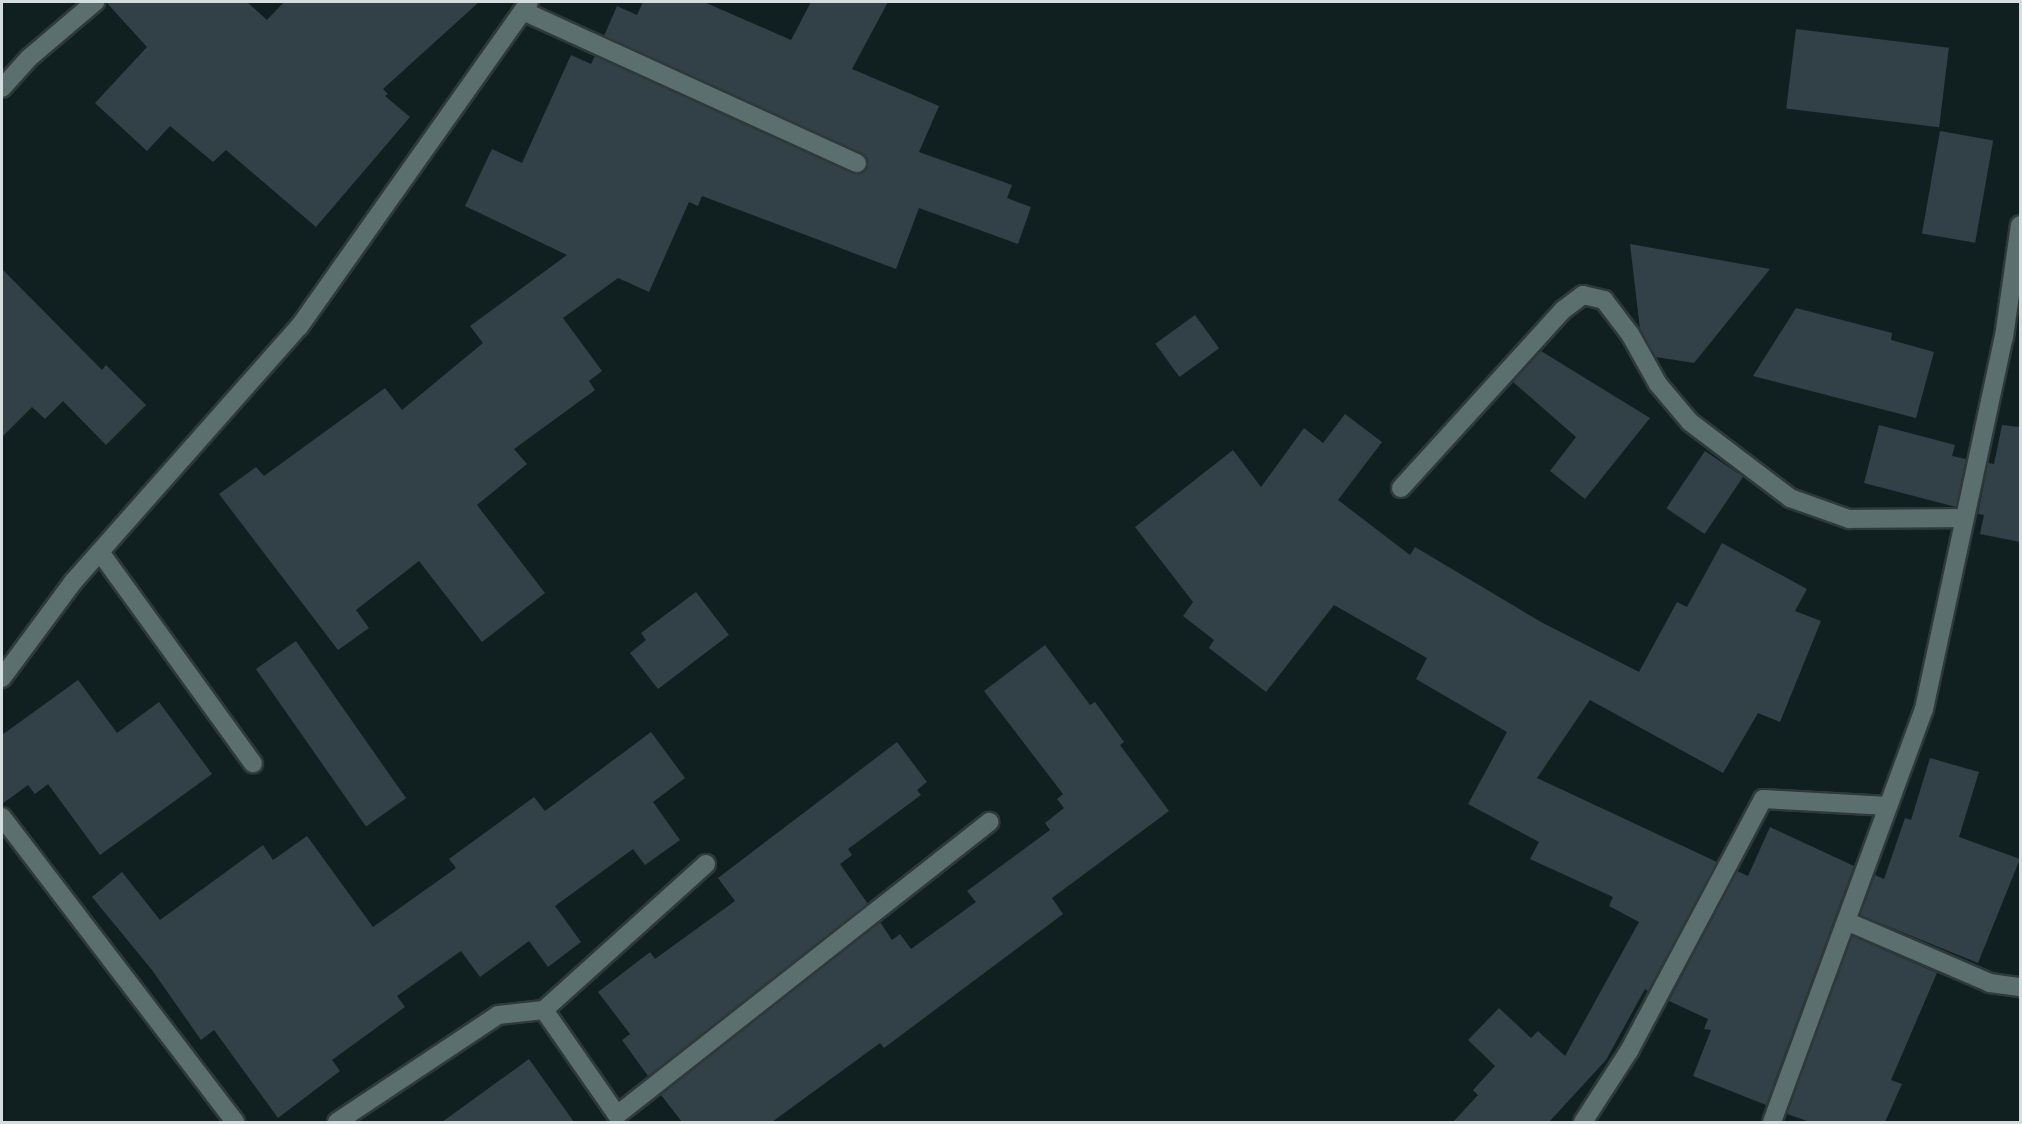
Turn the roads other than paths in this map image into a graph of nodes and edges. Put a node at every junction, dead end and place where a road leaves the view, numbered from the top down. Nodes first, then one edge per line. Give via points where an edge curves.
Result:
1 (95, 2) edge
2 (526, 6) edge
3 (2, 88) edge
4 (856, 163) dead end
5 (2020, 225) edge
6 (1401, 488) dead end
7 (1962, 518) junction
8 (100, 552) junction
9 (2, 678) edge
10 (253, 763) dead end
11 (1888, 806) junction
12 (2, 817) edge
13 (990, 822) dead end
14 (706, 864) dead end
15 (1846, 921) junction
16 (2020, 987) edge
17 (544, 1010) junction
18 (235, 1122) edge
19 (337, 1122) edge
20 (1583, 1122) edge
21 (1772, 1122) edge

1 - 3 street via 29,58
2 - 4 street
2 - 8 street via 299,327
5 - 7 street via 2004,337
6 - 7 street via 1563,310 1583,295 1604,300 1630,334 1658,384 1690,422 1790,498 1849,519
7 - 11 street via 1924,709
8 - 9 street
8 - 10 street
11 - 15 street
11 - 20 street via 1763,799 1629,1051
12 - 18 street
13 - 17 street via 617,1116
14 - 17 street
15 - 16 street via 1990,983
15 - 21 street
17 - 19 street via 498,1015

